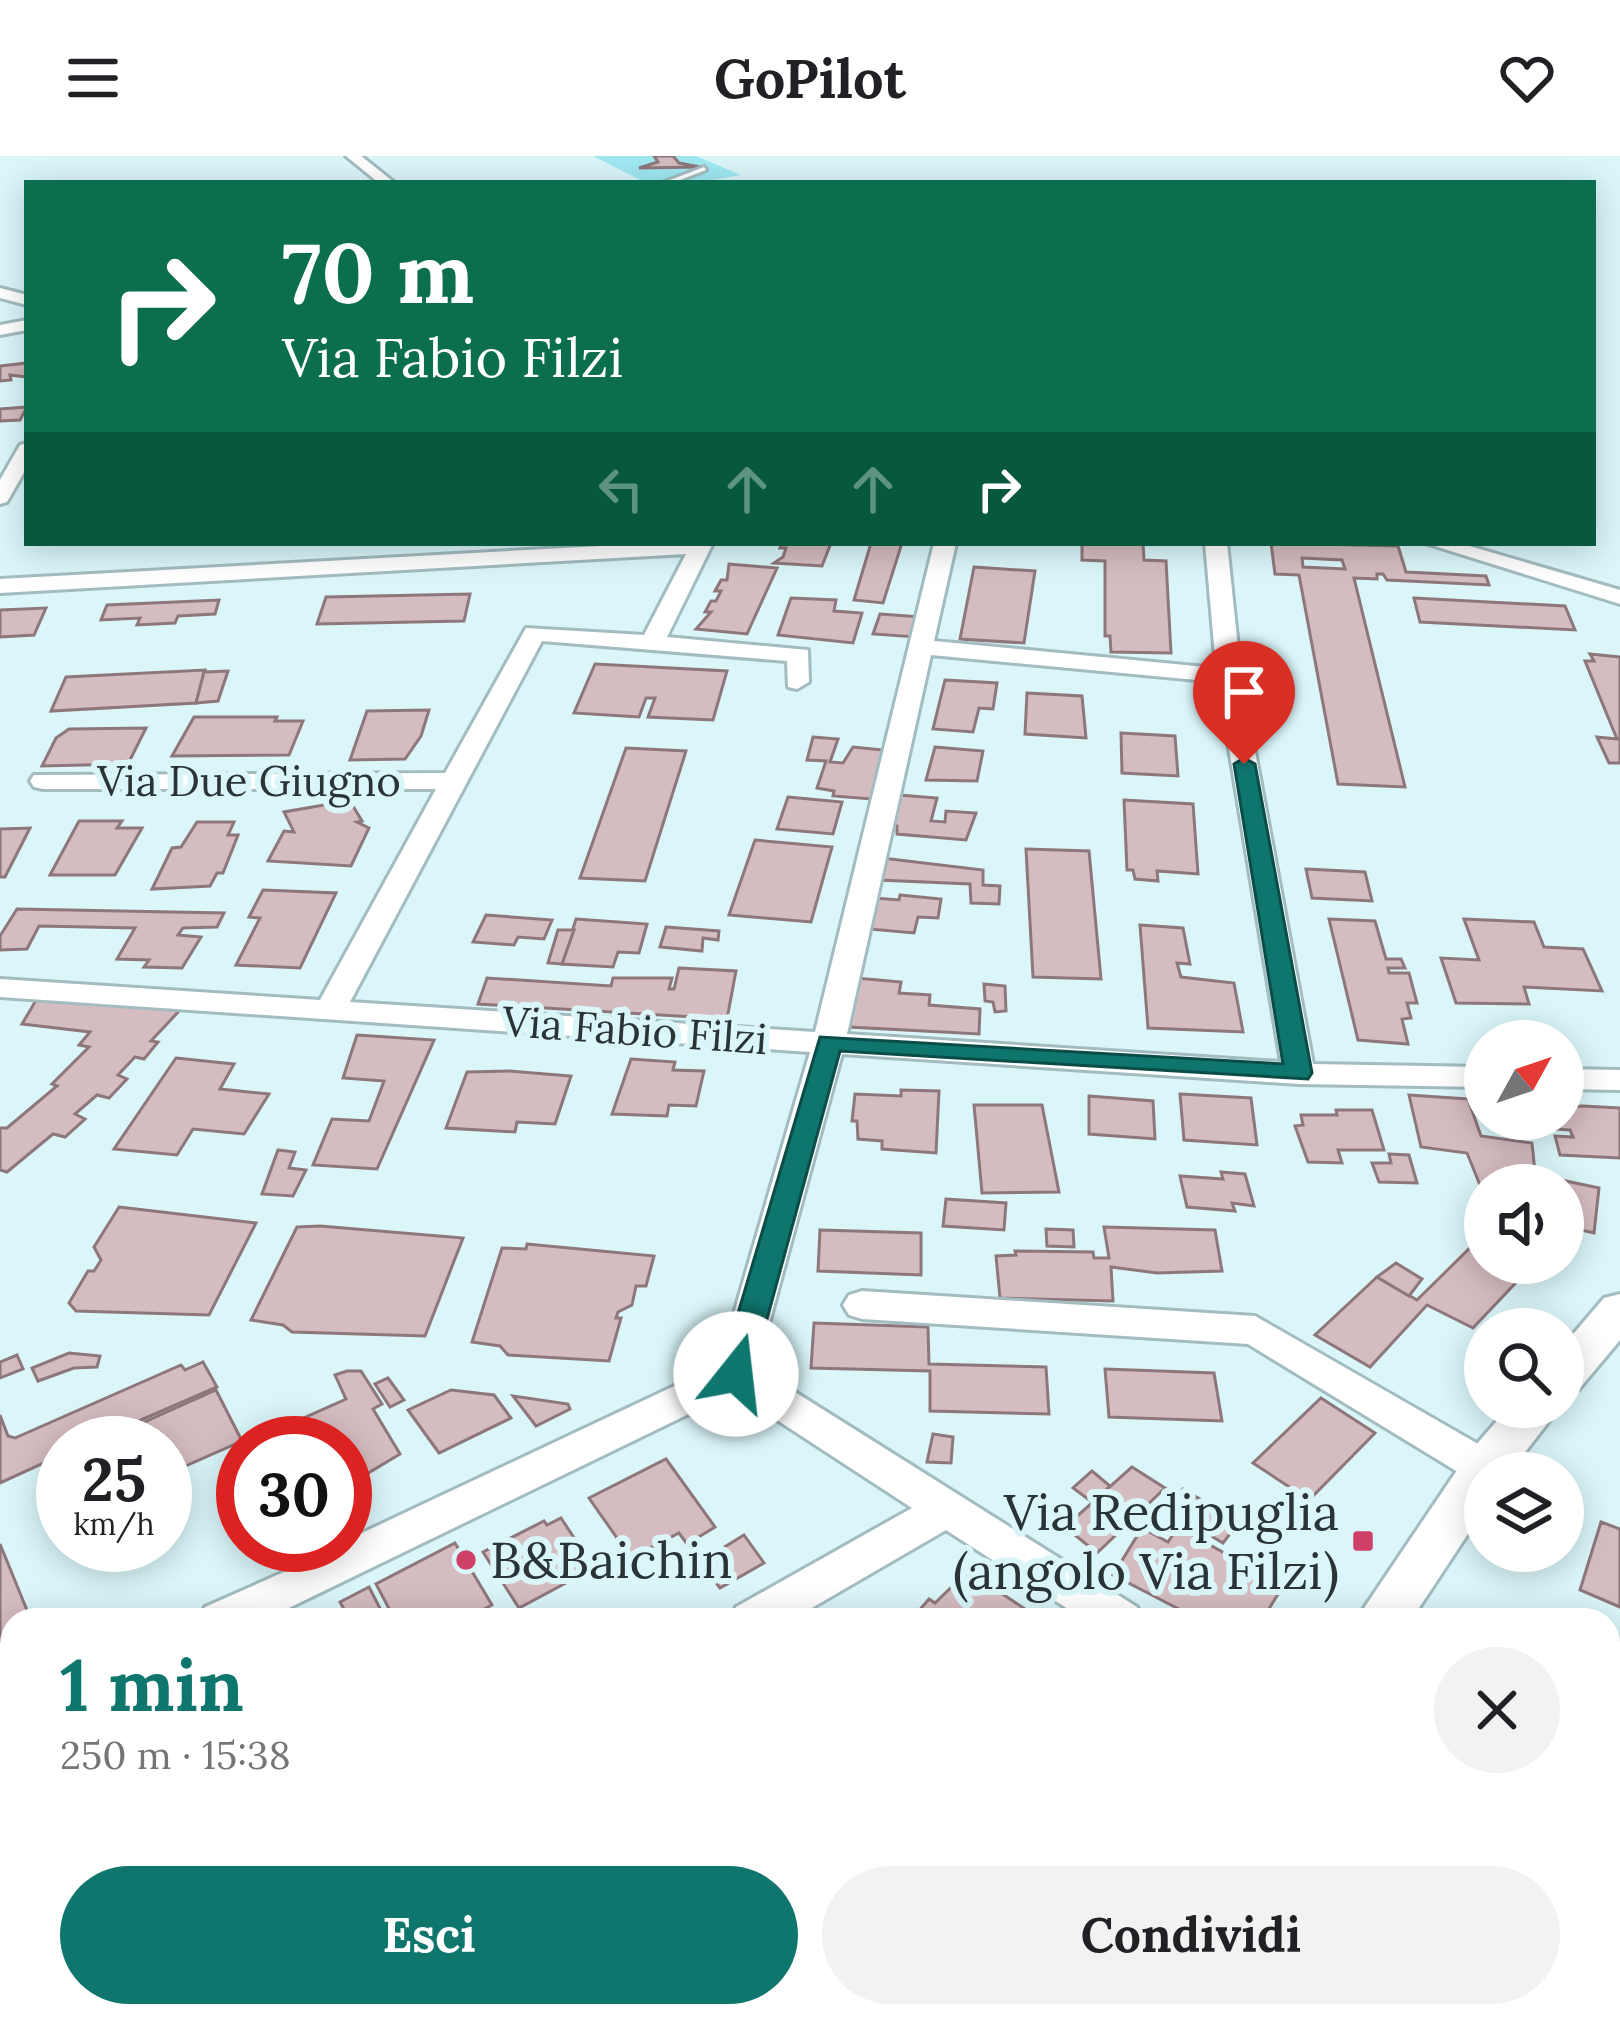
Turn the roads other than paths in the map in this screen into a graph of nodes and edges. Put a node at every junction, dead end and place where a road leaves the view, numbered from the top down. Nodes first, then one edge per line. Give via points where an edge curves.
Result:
1 (353, 156) edge
2 (704, 169) dead end
3 (384, 180) edge
4 (673, 180) edge
5 (24, 454) edge
6 (0, 498) edge
7 (684, 546) edge
8 (700, 546) edge
9 (944, 546) edge
10 (1216, 546) edge
11 (1446, 546) edge
12 (0, 586) edge
13 (1620, 597) edge
14 (652, 643) junction
15 (921, 647) junction
16 (1229, 676) junction
17 (797, 682) dead end
18 (43, 781) dead end
19 (455, 782) junction
20 (0, 988) edge
21 (329, 1011) junction
22 (829, 1042) junction
23 (1298, 1073) junction
24 (1464, 1077) edge
25 (1584, 1079) edge
26 (1620, 1080) edge
27 (862, 1305) dead end
28 (1620, 1310) edge
29 (1584, 1352) edge
30 (736, 1374) junction
31 (1520, 1428) edge
32 (1499, 1452) edge
33 (1464, 1455) edge
34 (1464, 1499) edge
35 (947, 1509) junction
36 (246, 1608) edge
37 (773, 1608) edge
38 (1102, 1608) edge
39 (1390, 1608) edge

1 - 3 street
2 - 4 lane
5 - 6 street
7 - 12 street
8 - 14 street
9 - 15 street
10 - 16 street
11 - 13 street
14 - 17 street, Via Due Giugno via 800,655
14 - 19 street, Via Due Giugno via 534,633
15 - 16 street
15 - 22 street
16 - 23 street
18 - 19 street, Via Due Giugno
19 - 21 street, Via Due Giugno
20 - 21 street, Via Fabio Filzi
21 - 22 street, Via Fabio Filzi
22 - 23 street, Via Fabio Filzi
22 - 30 street
23 - 24 street, Via Fabio Filzi
25 - 26 street
27 - 33 street via 1255,1330
28 - 29 street
30 - 35 street
30 - 36 street
31 - 32 street
34 - 39 street
35 - 37 street
35 - 38 street

